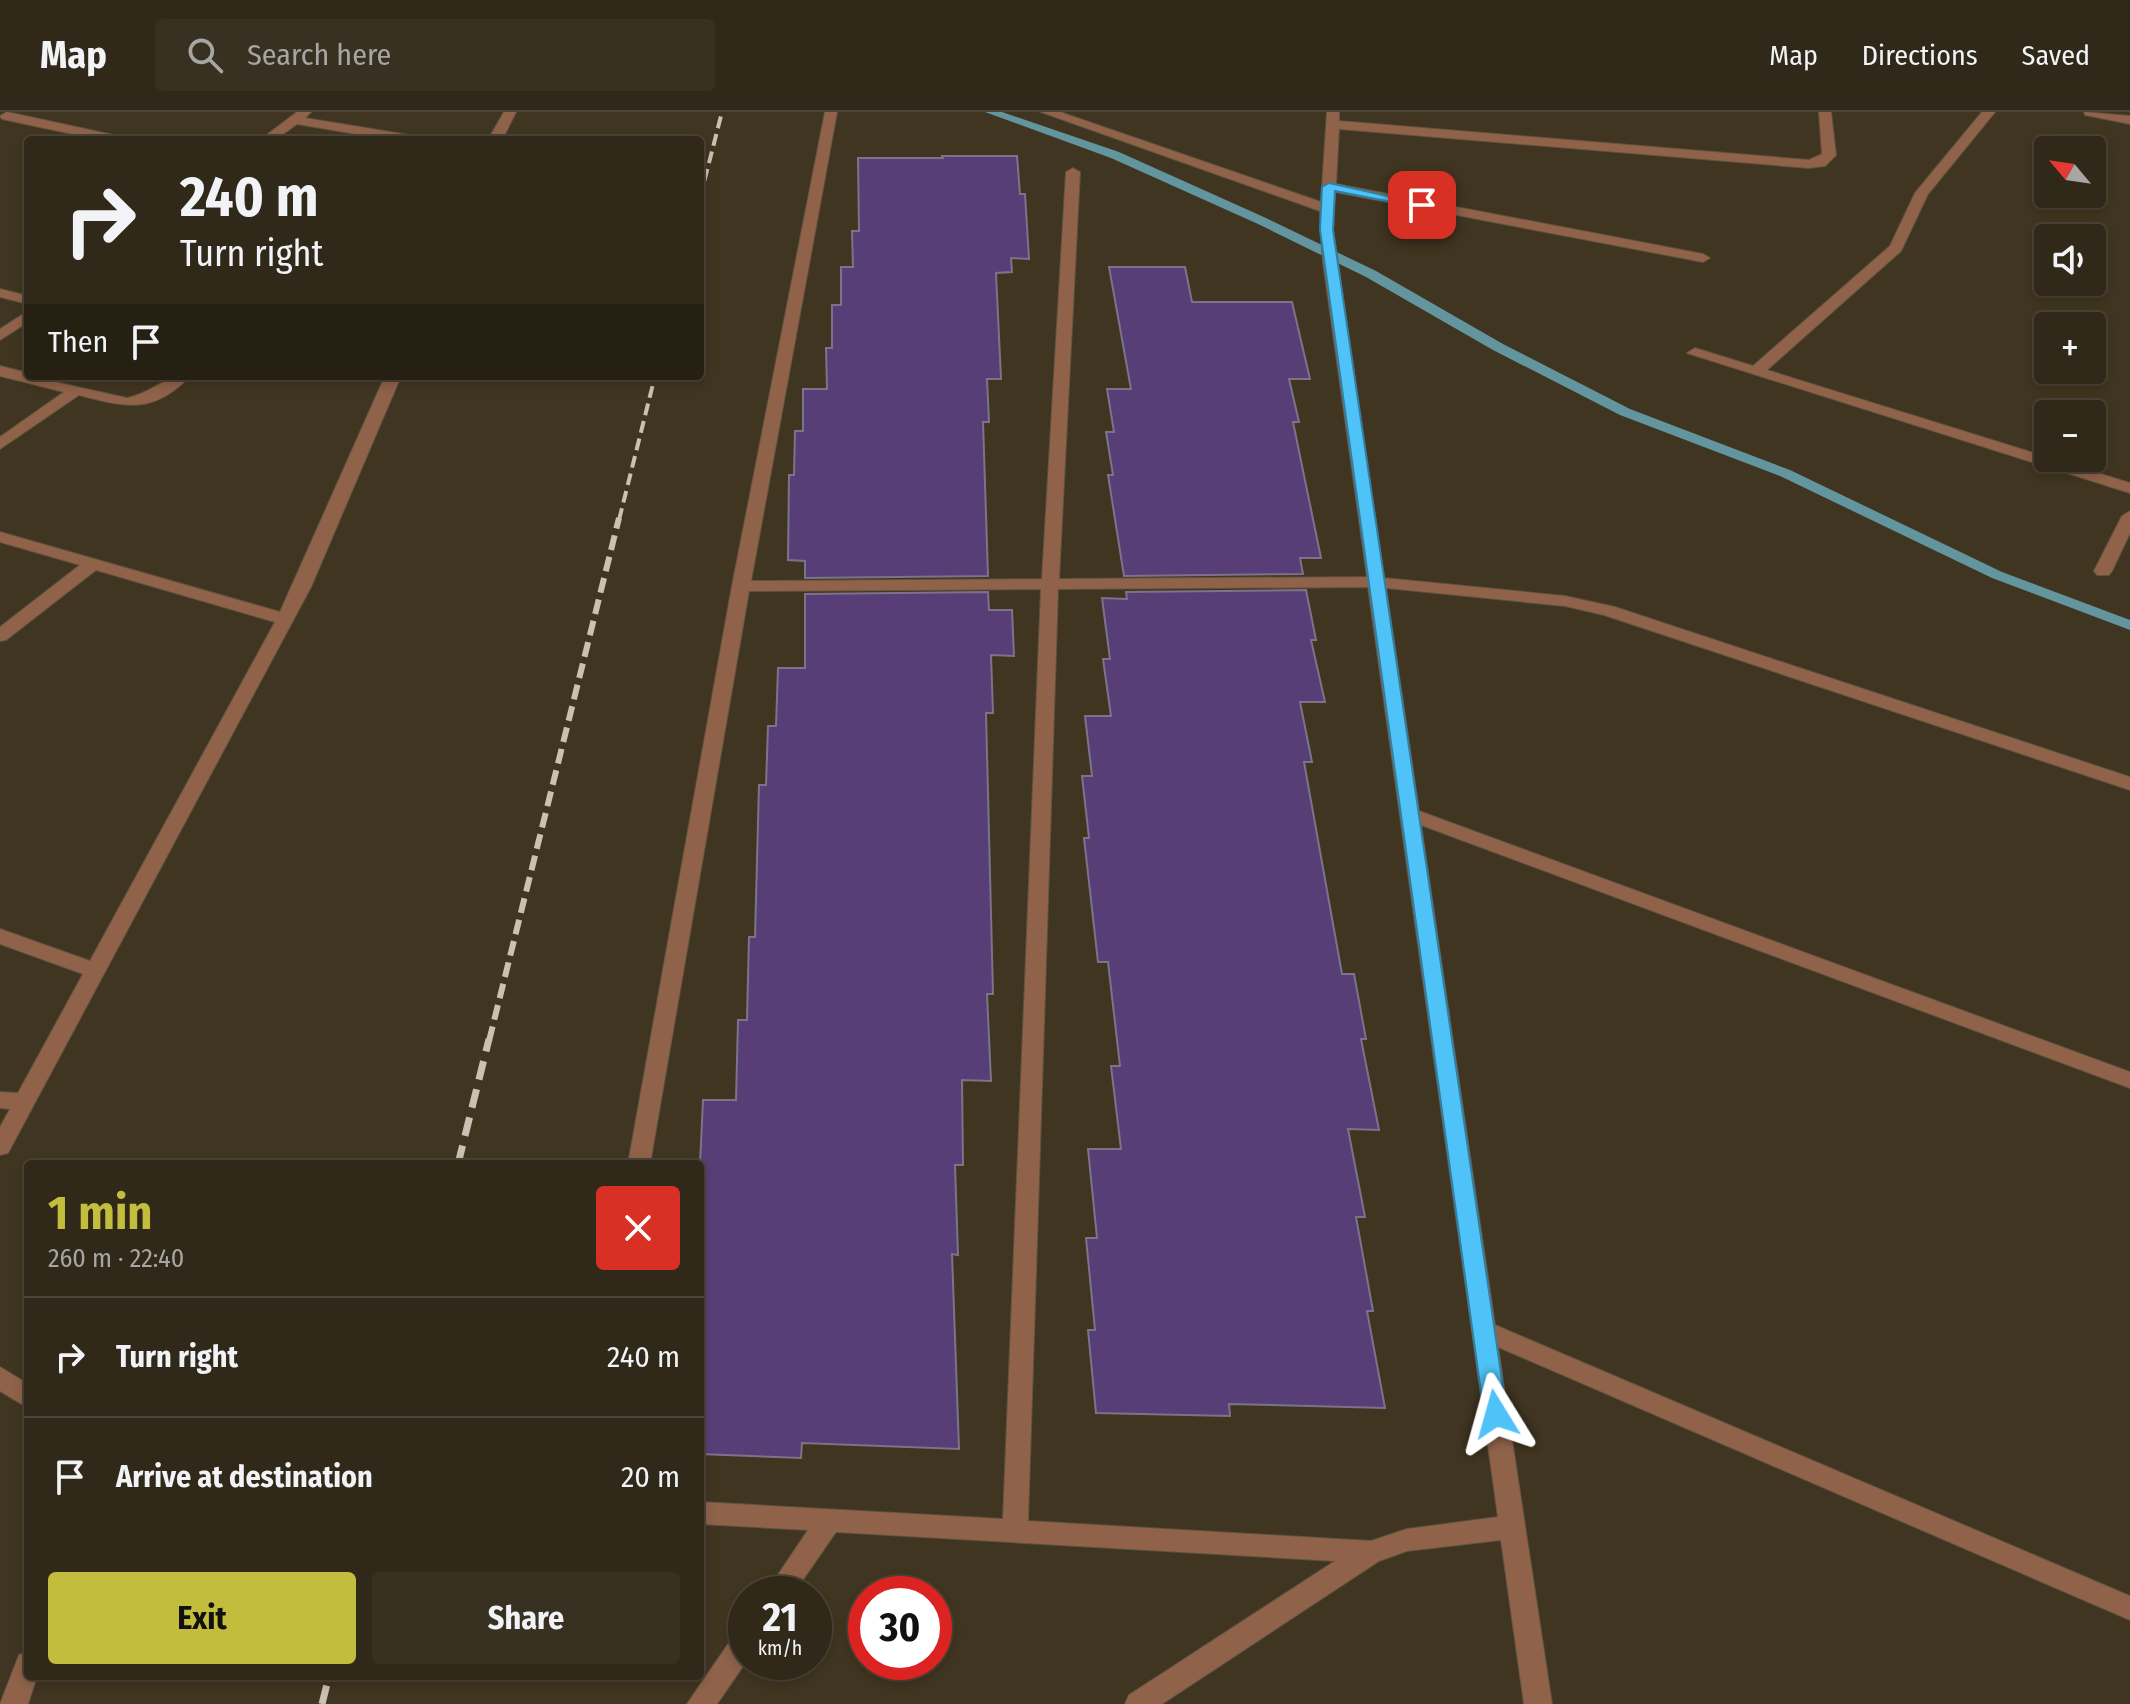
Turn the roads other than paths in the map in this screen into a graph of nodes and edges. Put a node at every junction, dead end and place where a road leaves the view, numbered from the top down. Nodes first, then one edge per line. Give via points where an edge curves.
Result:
1 (510, 112) edge
2 (831, 112) edge
3 (1047, 112) edge
4 (1095, 112) edge
5 (1825, 112) edge
6 (1989, 112) edge
7 (2090, 112) edge
8 (6, 116) edge
9 (300, 116) edge
10 (1332, 118) edge
11 (2130, 120) edge
12 (1089, 126) junction
13 (99, 136) edge
14 (272, 136) edge
15 (396, 136) edge
16 (497, 136) edge
17 (1073, 172) dead end
18 (1329, 187) junction
19 (1327, 209) junction
20 (1703, 258) dead end
21 (0, 293) edge
22 (24, 299) edge
23 (24, 318) edge
24 (0, 336) edge
25 (1695, 353) dead end
26 (0, 371) edge
27 (1756, 372) junction
28 (24, 377) edge
29 (34, 380) edge
30 (175, 380) edge
31 (391, 380) edge
32 (75, 391) junction
33 (0, 444) edge
34 (2130, 488) edge
35 (2130, 516) edge
36 (0, 537) edge
37 (93, 564) junction
38 (2103, 571) dead end
39 (1376, 582) junction
40 (1050, 585) junction
41 (741, 586) junction
42 (285, 619) junction
43 (0, 636) edge
44 (2130, 784) edge
45 (1409, 814) junction
46 (0, 936) edge
47 (96, 971) junction
48 (2130, 1080) edge
49 (0, 1100) edge
50 (24, 1102) junction
51 (0, 1147) edge
52 (640, 1160) edge
53 (1483, 1330) junction
54 (0, 1377) edge
55 (24, 1395) edge
56 (704, 1513) edge
57 (829, 1521) junction
58 (1512, 1527) junction
59 (1015, 1532) junction
60 (1371, 1552) junction
61 (791, 1576) edge
62 (2130, 1608) edge
63 (728, 1666) edge
64 (24, 1675) edge
65 (14, 1704) edge
66 (701, 1704) edge
67 (1139, 1704) edge
68 (1538, 1704) edge

1 - 16 street
2 - 41 street
3 - 12 street
4 - 12 street
5 - 10 street via 1829,155 1809,164
6 - 27 street via 1922,193 1896,248
7 - 11 street
8 - 13 street
9 - 14 street
9 - 15 street
10 - 18 street
12 - 19 street
17 - 40 street
18 - 19 street
18 - 20 street
19 - 39 street
21 - 22 street
23 - 24 street
25 - 27 street
26 - 28 street
27 - 34 street
29 - 32 street
30 - 32 street via 137,402
31 - 42 street
32 - 33 street
35 - 38 street
36 - 37 street
37 - 42 street
37 - 43 street
39 - 40 street
39 - 44 street via 1587,604
39 - 45 street
40 - 41 street
40 - 59 street
41 - 52 street
42 - 47 street
45 - 48 street
45 - 53 street
46 - 47 street
47 - 50 street
49 - 50 street
50 - 51 street
53 - 58 street
53 - 62 street
54 - 55 street
56 - 57 street
57 - 59 street
57 - 61 street
58 - 60 street via 1407,1540
58 - 68 street
59 - 60 street
60 - 67 street
63 - 66 street
64 - 65 street

